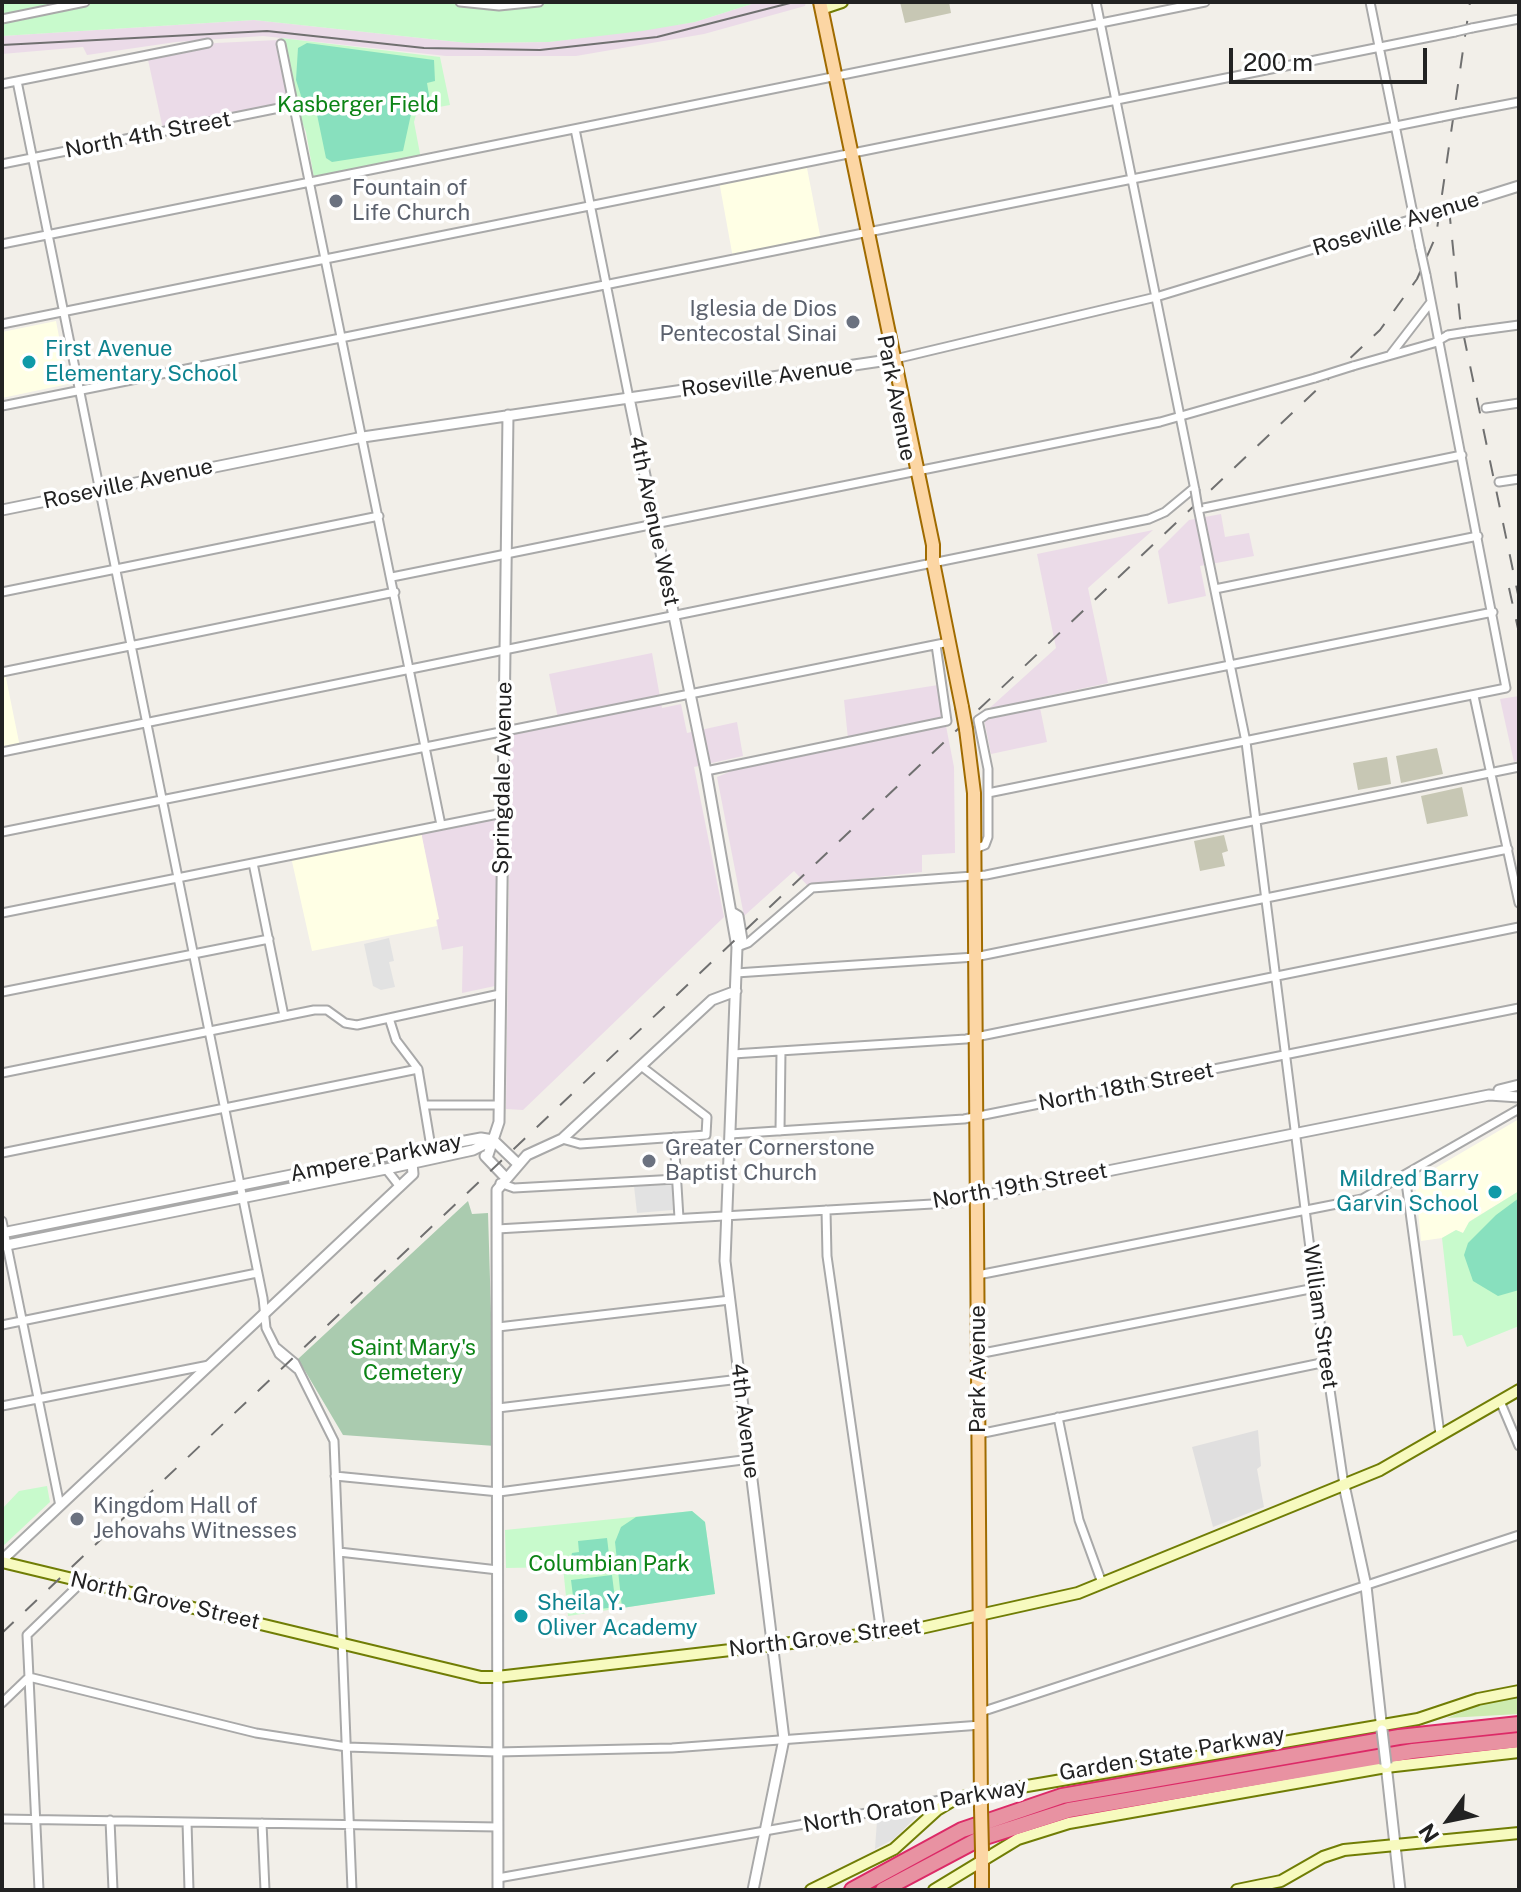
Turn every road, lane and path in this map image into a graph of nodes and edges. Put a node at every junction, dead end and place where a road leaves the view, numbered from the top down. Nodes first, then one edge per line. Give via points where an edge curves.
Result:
1 (85, 2) edge
2 (460, 2) edge
3 (539, 2) edge
4 (842, 2) edge
5 (1096, 2) edge
6 (1205, 2) edge
7 (1370, 2) edge
8 (820, 5) edge
9 (2, 19) edge
10 (1519, 19) edge
11 (1100, 23) junction
12 (208, 43) dead end
13 (281, 44) dead end
14 (1379, 47) junction
15 (835, 76) junction
16 (17, 81) junction
17 (2, 84) edge
18 (1116, 100) junction
19 (1519, 102) edge
20 (294, 105) junction
21 (1395, 127) junction
22 (575, 129) junction
23 (850, 153) junction
24 (33, 158) junction
25 (2, 164) edge
26 (1132, 179) junction
27 (312, 182) junction
28 (1519, 186) edge
29 (590, 206) junction
30 (1429, 214) joint
31 (1414, 218) junction
32 (866, 233) junction
33 (48, 235) junction
34 (2, 244) edge
35 (328, 259) junction
36 (606, 285) junction
37 (1156, 297) junction
38 (1431, 302) junction
39 (63, 312) junction
40 (2, 324) edge
41 (1519, 325) edge
42 (343, 337) junction
43 (1438, 340) junction
44 (1390, 355) junction
45 (892, 360) junction
46 (79, 390) junction
47 (629, 398) junction
48 (1519, 403) edge
49 (2, 406) edge
50 (1486, 408) dead end
51 (508, 415) junction
52 (1180, 417) junction
53 (363, 437) junction
54 (1462, 455) junction
55 (914, 472) junction
56 (1519, 479) edge
57 (1499, 482) dead end
58 (1195, 489) junction
59 (99, 490) junction
60 (1198, 508) junction
61 (2, 510) edge
62 (379, 516) junction
63 (655, 524) junction
64 (1478, 536) junction
65 (506, 554) junction
66 (933, 562) junction
67 (115, 569) junction
68 (392, 577) junction
69 (1215, 589) junction
70 (2, 592) edge
71 (395, 592) junction
72 (1493, 612) junction
73 (674, 615) junction
74 (942, 643) junction
75 (130, 646) junction
76 (505, 650) junction
77 (1230, 666) junction
78 (410, 669) junction
79 (2, 672) edge
80 (690, 694) junction
81 (1474, 696) junction
82 (146, 723) junction
83 (503, 731) junction
84 (1246, 742) junction
85 (426, 747) junction
86 (2, 752) edge
87 (1519, 767) edge
88 (706, 771) junction
89 (1491, 773) junction
90 (988, 793) junction
91 (161, 800) junction
92 (503, 813) junction
93 (1256, 820) junction
94 (441, 825) junction
95 (2, 832) edge
96 (975, 849) junction
97 (1508, 849) junction
98 (253, 863) junction
99 (975, 876) junction
100 (177, 878) junction
101 (1266, 898) junction
102 (1519, 903) edge
103 (2, 913) edge
104 (733, 913) joint
105 (1519, 927) edge
106 (269, 939) junction
107 (737, 947) junction
108 (192, 955) junction
109 (975, 957) junction
110 (736, 973) junction
111 (1276, 976) junction
112 (736, 991) junction
113 (2, 992) edge
114 (500, 994) junction
115 (1519, 1008) edge
116 (284, 1016) junction
117 (389, 1018) junction
118 (208, 1032) junction
119 (976, 1037) junction
120 (781, 1051) junction
121 (733, 1054) junction
122 (1285, 1055) junction
123 (641, 1066) junction
124 (418, 1069) junction
125 (2, 1073) edge
126 (1519, 1085) edge
127 (1489, 1095) junction
128 (1519, 1097) edge
129 (424, 1105) junction
130 (499, 1105) junction
131 (224, 1108) junction
132 (1519, 1109) edge
133 (977, 1117) junction
134 (780, 1131) junction
135 (1295, 1133) junction
136 (730, 1134) junction
137 (674, 1137) junction
138 (562, 1139) junction
139 (493, 1140) junction
140 (431, 1147) junction
141 (473, 1150) junction
142 (411, 1151) junction
143 (2, 1153) edge
144 (487, 1158) junction
145 (413, 1162) junction
146 (518, 1164) junction
147 (386, 1169) junction
148 (1405, 1175) junction
149 (677, 1179) junction
150 (502, 1180) junction
151 (397, 1183) junction
152 (239, 1185) junction
153 (392, 1194) junction
154 (977, 1197) junction
155 (242, 1198) junction
156 (826, 1210) junction
157 (1305, 1211) junction
158 (726, 1216) junction
159 (679, 1218) junction
160 (3, 1229) edge
161 (497, 1229) junction
162 (4, 1246) edge
163 (257, 1273) junction
164 (978, 1275) junction
165 (1315, 1288) junction
166 (730, 1300) junction
167 (265, 1313) junction
168 (22, 1321) junction
169 (2, 1325) edge
170 (498, 1327) junction
171 (978, 1354) junction
172 (1326, 1362) junction
173 (211, 1364) junction
174 (740, 1379) junction
175 (1519, 1390) edge
176 (38, 1399) junction
177 (1500, 1401) junction
178 (2, 1406) edge
179 (498, 1408) junction
180 (1058, 1417) junction
181 (979, 1434) junction
182 (1440, 1434) junction
183 (1518, 1441) edge
184 (750, 1459) junction
185 (335, 1476) junction
186 (1344, 1485) junction
187 (499, 1492) junction
188 (60, 1506) junction
189 (1519, 1535) edge
190 (339, 1552) junction
191 (2, 1561) edge
192 (498, 1570) junction
193 (82, 1582) junction
194 (1102, 1583) junction
195 (1366, 1586) junction
196 (980, 1615) junction
197 (881, 1633) junction
198 (342, 1642) junction
199 (773, 1644) junction
200 (29, 1677) junction
201 (497, 1677) junction
202 (1519, 1691) edge
203 (2, 1703) edge
204 (981, 1718) junction
205 (1519, 1724) edge
206 (1382, 1728) junction
207 (784, 1739) junction
208 (1519, 1740) edge
209 (347, 1747) junction
210 (497, 1752) junction
211 (1519, 1752) edge
212 (1386, 1766) junction
213 (962, 1797) junction
214 (981, 1801) junction
215 (2, 1819) edge
216 (37, 1819) junction
217 (110, 1820) junction
218 (187, 1822) junction
219 (262, 1823) junction
220 (350, 1825) junction
221 (498, 1827) junction
222 (766, 1832) junction
223 (1519, 1833) edge
224 (1395, 1845) junction
225 (982, 1856) junction
226 (498, 1878) junction
227 (39, 1890) edge
228 (113, 1890) edge
229 (189, 1890) edge
230 (265, 1890) edge
231 (352, 1890) edge
232 (498, 1890) edge
233 (753, 1890) edge
234 (811, 1890) edge
235 (852, 1890) edge
236 (883, 1890) edge
237 (934, 1890) edge
238 (982, 1890) edge
239 (1237, 1890) edge
240 (1400, 1890) edge

1 - 9 street
2 - 3 street
4 - 8 main road
5 - 11 street, William Street
6 - 11 street
7 - 14 street
8 - 15 main road, Park Avenue
10 - 14 street, bridge
11 - 15 street
11 - 18 street, William Street
12 - 16 street
13 - 20 street
14 - 18 street
14 - 21 street
15 - 22 street
15 - 23 main road, Park Avenue
16 - 17 street
16 - 24 street
18 - 23 street
18 - 26 street, William Street
19 - 21 street, bridge
20 - 24 street, North 4th Street
20 - 27 street
21 - 26 street
21 - 31 street
22 - 27 street
22 - 29 street, 4th Avenue West
23 - 29 street
23 - 32 main road, Park Avenue
24 - 25 street, North 4th Street
24 - 33 street
26 - 32 street
26 - 37 street, William Street
27 - 33 street
27 - 35 street
28 - 30 street, Roseville Avenue, bridge
29 - 35 street
29 - 36 street, 4th Avenue West
30 - 31 street, Roseville Avenue
31 - 37 street, Roseville Avenue
31 - 38 street, bridge
32 - 36 street
32 - 45 main road, Park Avenue
33 - 34 street
33 - 39 street
35 - 39 street
35 - 42 street
36 - 42 street
36 - 47 street, 4th Avenue West
37 - 45 street, Roseville Avenue
37 - 52 street, William Street
38 - 43 street
38 - 44 street
39 - 40 street
39 - 46 street
41 - 43 street, bridge
42 - 46 street
42 - 53 street
43 - 44 street
43 - 54 street
44 - 52 street, bridge
45 - 47 street, Roseville Avenue
45 - 55 main road, Park Avenue
46 - 49 street
46 - 59 street
47 - 51 street, Roseville Avenue
47 - 63 street, 4th Avenue West
48 - 50 street
51 - 53 street, Roseville Avenue
51 - 65 street, Springdale Avenue
52 - 55 street
52 - 58 street, William Street
53 - 59 street, Roseville Avenue
53 - 62 street
54 - 60 street
54 - 64 street
55 - 63 street
55 - 66 main road, Park Avenue
56 - 57 street
58 - 60 street, William Street, bridge
58 - 66 street via 1153,518
59 - 61 street, Roseville Avenue
59 - 67 street
60 - 69 street, William Street
62 - 67 street
62 - 68 street
63 - 65 street
63 - 73 street, 4th Avenue West
64 - 69 street
64 - 72 street
65 - 68 street
65 - 76 street, Springdale Avenue
66 - 73 street
66 - 74 main road, Park Avenue
67 - 70 street
67 - 75 street
68 - 71 street
69 - 77 street, William Street
71 - 75 street
71 - 78 street
72 - 77 street
72 - 81 street via 1506,688
73 - 76 street
73 - 80 street, 4th Avenue West
74 - 80 street
74 - 88 street via 947,721
74 - 96 main road, Park Avenue, bridge via 966,729 974,780
75 - 79 street
75 - 82 street
76 - 78 street
76 - 83 street, Springdale Avenue
77 - 84 street, William Street
77 - 90 street, Park Avenue via 987,714 978,720
78 - 82 street
78 - 85 street
80 - 83 street
80 - 88 street, 4th Avenue West
81 - 84 street
81 - 89 street
82 - 86 street
82 - 91 street
83 - 85 street
83 - 92 street, Springdale Avenue
84 - 90 street
84 - 93 street, William Street
85 - 91 street
85 - 94 street
87 - 89 street
88 - 104 street, 4th Avenue West
89 - 93 street
89 - 97 street
90 - 96 street, Park Avenue via 988,840
91 - 95 street
91 - 100 street
92 - 94 street
92 - 114 street, Springdale Avenue
93 - 99 street
93 - 101 street, William Street
94 - 98 street
96 - 99 main road, Park Avenue
97 - 101 street
97 - 102 street
98 - 100 street
98 - 106 street
99 - 107 street via 807,889
99 - 109 main road, Park Avenue
100 - 103 street
100 - 108 street
101 - 109 street
101 - 111 street, William Street
104 - 107 street, 4th Avenue
105 - 111 street
106 - 108 street
106 - 116 street
107 - 110 street, 4th Avenue
108 - 113 street
108 - 118 street
109 - 110 street
109 - 119 main road, Park Avenue
110 - 112 street, 4th Avenue
111 - 119 street
111 - 122 street, William Street
112 - 121 street, 4th Avenue
112 - 123 street via 712,1000
114 - 117 street
114 - 130 street, Springdale Avenue
115 - 122 street, North 18th Street
116 - 117 street via 324,1009 353,1025
116 - 118 street
117 - 124 street via 396,1040
118 - 125 street
118 - 131 street
119 - 120 street
119 - 133 main road, Park Avenue
120 - 121 street
120 - 134 street
121 - 136 street, 4th Avenue
122 - 133 street, North 18th Street
122 - 135 street, William Street
123 - 137 street via 707,1117 706,1135
123 - 138 street
124 - 129 street
124 - 131 street
126 - 127 street, North 19th Street
127 - 128 street, North 19th Street
127 - 135 street, North 19th Street
129 - 130 street
129 - 140 street
130 - 139 street, Springdale Avenue
131 - 143 street
131 - 152 street
132 - 148 street
133 - 134 street, North 18th Street
133 - 154 main road, Park Avenue
134 - 136 street, North 18th Street
135 - 154 street, North 19th Street
135 - 157 street, William Street
136 - 158 street, 4th Avenue
137 - 138 street via 580,1144
137 - 149 street
138 - 146 street via 537,1148
139 - 140 street, Ampere Parkway
139 - 141 street, Ampere Parkway
139 - 144 street, Springdale Avenue
139 - 146 street
140 - 142 street, Ampere Parkway
141 - 144 street
141 - 145 street, Ampere Parkway
142 - 145 street
142 - 152 street, Ampere Parkway
144 - 150 street
145 - 147 street, Ampere Parkway
145 - 151 street
145 - 153 street via 413,1174
146 - 150 street
147 - 151 street
147 - 155 street, Ampere Parkway
148 - 157 street via 1362,1199
148 - 182 street
149 - 150 street via 514,1188
149 - 159 street
150 - 161 street via 496,1193
151 - 153 street
152 - 155 street
152 - 160 street, Ampere Parkway
153 - 167 street
154 - 156 street, North 19th Street
154 - 164 main road, Park Avenue
155 - 162 street, Ampere Parkway
155 - 163 street
156 - 158 street, North 19th Street
156 - 197 street via 827,1256
157 - 164 street
157 - 165 street, William Street
158 - 159 street, North 19th Street
158 - 166 street, 4th Avenue
159 - 161 street, North 19th Street
160 - 162 street
161 - 170 street
162 - 168 street
163 - 167 street
163 - 168 street
164 - 171 main road, Park Avenue
165 - 171 street
165 - 172 street, William Street
166 - 170 street
166 - 174 street, 4th Avenue
167 - 173 street
167 - 185 street via 267,1332 297,1369 331,1431
168 - 169 street
168 - 176 street
170 - 179 street
171 - 181 main road, Park Avenue
172 - 180 street
172 - 186 street, William Street
173 - 176 street
173 - 188 street
174 - 179 street
174 - 184 street, 4th Avenue
175 - 177 main road, North Grove Street
176 - 178 street
176 - 188 street
177 - 182 main road, North Grove Street
177 - 183 street
179 - 187 street
180 - 181 street
180 - 194 street via 1079,1520
181 - 196 main road, Park Avenue
182 - 186 main road, North Grove Street
184 - 187 street
184 - 199 street, 4th Avenue
185 - 187 street
185 - 190 street
186 - 194 main road, North Grove Street
186 - 195 street, William Street
187 - 192 street
188 - 191 street
189 - 195 street
190 - 192 street
190 - 198 street
191 - 193 main road, North Grove Street
192 - 201 street
193 - 198 main road, North Grove Street
193 - 200 street via 28,1633
194 - 196 main road, North Grove Street
195 - 204 street
195 - 206 street, William Street
196 - 197 main road, North Grove Street
196 - 204 main road, Park Avenue
197 - 199 main road, North Grove Street
198 - 201 main road, North Grove Street
198 - 209 street
199 - 201 main road, North Grove Street
199 - 207 street, 4th Avenue
200 - 203 street
200 - 209 street via 256,1733
200 - 216 street
201 - 210 street
202 - 206 main road, North Oraton Parkway
204 - 207 street
204 - 214 main road, Park Avenue
205 - 235 highway, Garden State Parkway via 1399,1737 1062,1796 962,1830
206 - 212 street, William Street, bridge
206 - 214 main road, North Oraton Parkway
207 - 210 street
207 - 222 street, 4th Avenue
208 - 236 highway, Garden State Parkway via 1413,1751 1059,1812 968,1844
209 - 210 street
209 - 220 street
210 - 221 street
211 - 212 main road
212 - 224 street, William Street
212 - 225 main road via 1081,1820
213 - 214 main road, North Oraton Parkway
213 - 222 street, North Oraton Parkway
213 - 234 main road via 937,1810 894,1849
214 - 225 main road, Park Avenue, bridge
215 - 216 street
216 - 217 street
216 - 227 street
217 - 218 street
217 - 228 street
218 - 219 street
218 - 229 street
219 - 220 street
219 - 230 street
220 - 221 street
220 - 231 street
221 - 226 street
222 - 226 street, North Oraton Parkway
222 - 233 street, 4th Avenue
223 - 224 main road
224 - 239 main road via 1336,1852 1281,1881
224 - 240 street, William Street
225 - 237 main road
225 - 238 main road, Park Avenue
226 - 232 street

